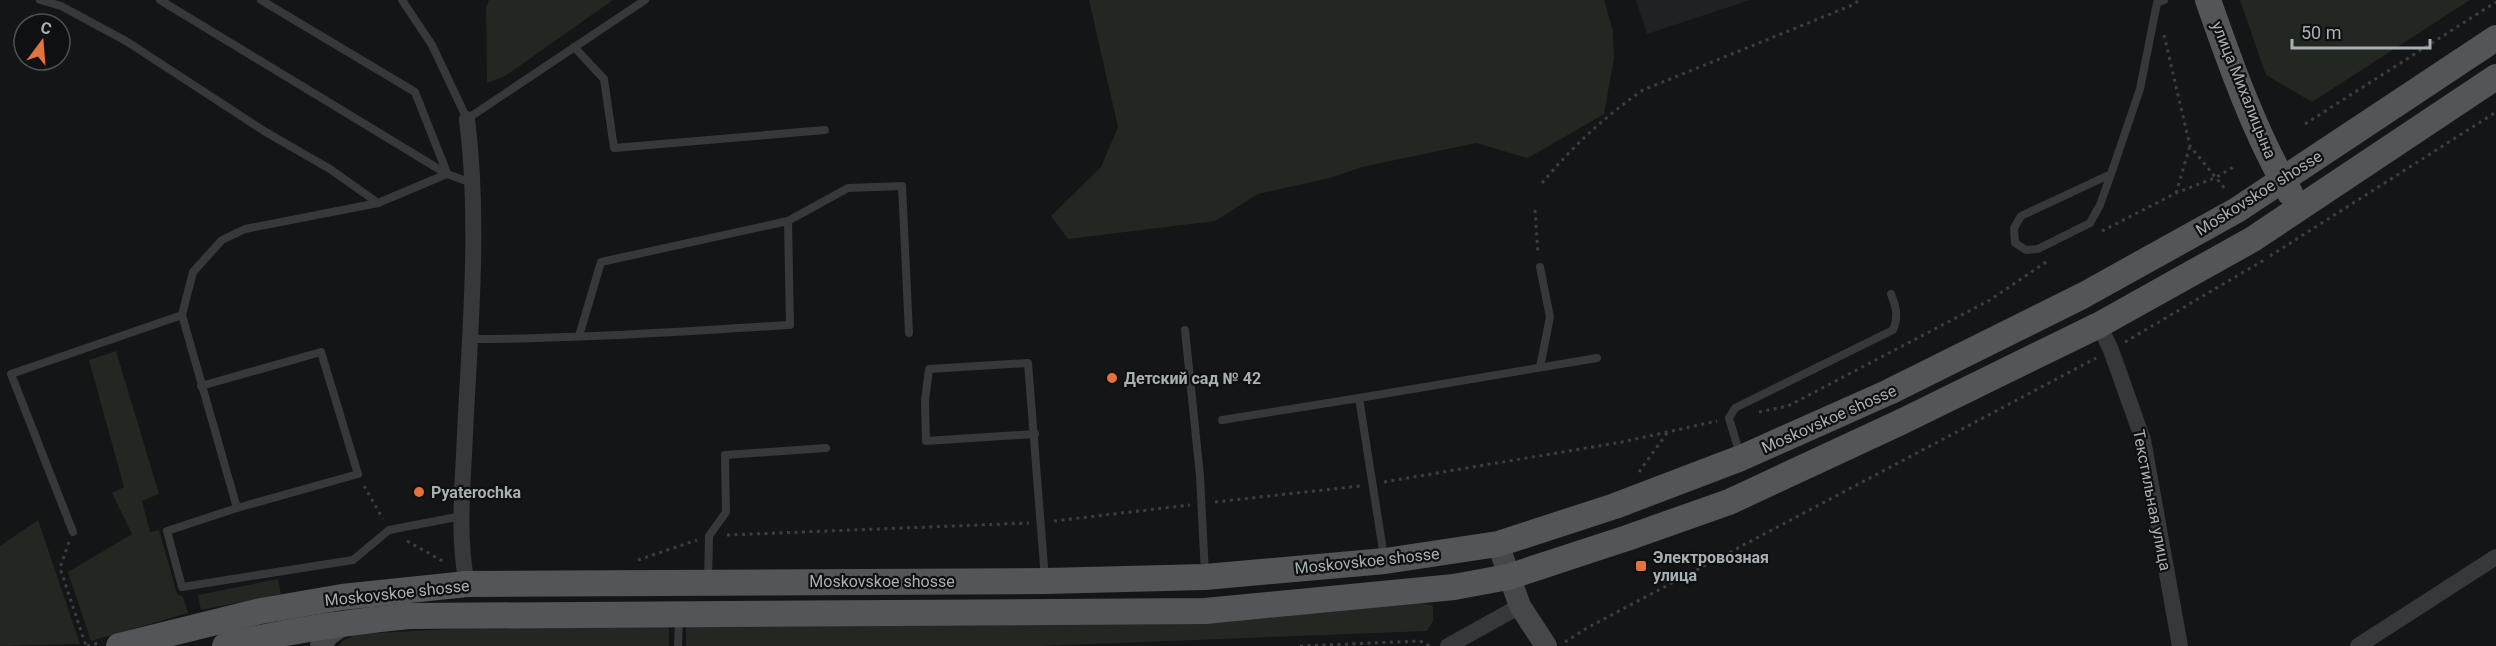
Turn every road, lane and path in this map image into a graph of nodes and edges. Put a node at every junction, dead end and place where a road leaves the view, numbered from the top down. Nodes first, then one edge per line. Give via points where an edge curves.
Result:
1 (40, 0) edge
2 (160, 0) edge
3 (261, 0) edge
4 (402, 0) edge
5 (645, 0) edge
6 (1858, 0) edge
7 (2208, 0) edge
8 (2161, 2) edge
9 (2496, 2) edge
10 (2496, 38) edge
11 (574, 47) junction
12 (2496, 77) edge
13 (467, 119) junction
14 (2305, 124) dead end
15 (825, 130) dead end
16 (2190, 146) junction
17 (2235, 166) dead end
18 (447, 174) junction
19 (2111, 174) junction
20 (2217, 177) junction
21 (2282, 180) junction
22 (472, 183) junction
23 (1542, 183) dead end
24 (2225, 189) dead end
25 (2176, 193) junction
26 (378, 203) junction
27 (2300, 208) junction
28 (1534, 210) dead end
29 (788, 221) junction
30 (2100, 232) dead end
31 (2052, 258) dead end
32 (1540, 267) joint
33 (1891, 294) dead end
34 (182, 315) junction
35 (2099, 325) junction
36 (1185, 330) dead end
37 (909, 333) dead end
38 (579, 336) junction
39 (469, 339) junction
40 (2111, 350) junction
41 (1597, 358) dead end
42 (1540, 367) junction
43 (201, 386) junction
44 (1359, 398) junction
45 (1729, 418) junction
46 (1222, 420) dead end
47 (1668, 432) junction
48 (1035, 434) junction
49 (826, 448) dead end
50 (1741, 458) junction
51 (1635, 478) dead end
52 (1372, 484) junction
53 (1200, 504) junction
54 (237, 508) junction
55 (462, 516) junction
56 (1041, 522) junction
57 (73, 532) joint
58 (709, 536) junction
59 (1498, 544) junction
60 (2496, 557) edge
61 (636, 561) dead end
62 (1385, 561) junction
63 (1508, 577) junction
64 (1205, 578) junction
65 (708, 581) junction
66 (1046, 581) junction
67 (468, 584) junction
68 (1520, 606) junction
69 (261, 611) junction
70 (679, 616) junction
71 (346, 622) junction
72 (273, 640) edge
73 (86, 646) edge
74 (119, 646) edge
75 (225, 646) edge
76 (321, 646) edge
77 (678, 646) edge
78 (1300, 646) edge
79 (1430, 646) edge
80 (1448, 646) edge
81 (1546, 646) edge
82 (1558, 646) edge
83 (2180, 646) edge
84 (2358, 646) edge

1 - 26 lane via 61,6 126,41
2 - 18 lane
3 - 18 lane via 415,92
4 - 13 lane via 432,45
5 - 11 lane
6 - 23 path via 1642,90 1568,151
7 - 21 main road, улица Михалицына
8 - 16 path
8 - 19 lane via 2140,88
9 - 14 path
10 - 21 main road, Moskovskoe shosse
11 - 13 lane
11 - 15 lane via 604,79 614,148
12 - 27 main road, Moskovskoe shosse
13 - 22 street
16 - 20 path
16 - 25 path
17 - 20 path
18 - 22 lane
18 - 26 lane
19 - 19 lane via 2021,216 2014,228 2015,243 2026,250 2038,249 2090,223
20 - 24 path
20 - 25 path
21 - 27 main road, улица Михалицына
21 - 50 main road, Moskovskoe shosse via 2237,210 2084,295 1889,392
22 - 39 street
25 - 30 path
26 - 34 lane via 245,229 222,240 193,272
27 - 35 main road, Moskovskoe shosse via 2253,239
28 - 32 path
29 - 37 lane via 848,188 902,186
29 - 38 lane via 601,262
29 - 38 lane via 790,325
31 - 45 path via 1990,300 1788,406
32 - 42 lane via 1550,317
33 - 45 lane via 1897,312 1893,330 1735,408
34 - 43 lane
34 - 57 lane via 11,374
35 - 40 street, Текстильная улица
35 - 63 main road, Moskovskoe shosse via 1729,502
36 - 53 lane
38 - 39 lane
39 - 55 street
40 - 82 path via 1587,627
40 - 83 street, Текстильная улица via 2143,440
41 - 42 lane
42 - 44 lane
43 - 54 lane
43 - 54 lane via 321,352 358,474
44 - 46 lane
44 - 52 lane
45 - 47 path
45 - 50 lane
47 - 51 path
47 - 52 path
48 - 48 lane via 926,441 929,369 1028,363
48 - 56 lane
49 - 58 lane via 725,455 726,513
50 - 59 main road, Moskovskoe shosse via 1615,506
52 - 53 path
52 - 62 lane
53 - 56 path
53 - 64 lane
54 - 55 lane via 167,531 182,587 353,560 389,530
55 - 67 street
56 - 58 path
56 - 66 lane
57 - 73 path via 60,568
58 - 61 path
58 - 65 lane
59 - 62 main road, Moskovskoe shosse
59 - 63 main road
60 - 84 street
62 - 64 main road, Moskovskoe shosse
63 - 68 main road
63 - 70 main road, Moskovskoe shosse via 1454,587 1205,610
64 - 66 main road, Moskovskoe shosse
65 - 66 main road, Moskovskoe shosse
65 - 67 main road, Moskovskoe shosse
67 - 69 main road, Moskovskoe shosse via 342,597
68 - 80 street
68 - 81 main road
69 - 72 main road
69 - 74 main road, Moskovskoe shosse
70 - 71 main road, Moskovskoe shosse via 409,616
70 - 77 lane
71 - 72 main road, Moskovskoe shosse
71 - 76 main road via 328,635
72 - 75 main road, Moskovskoe shosse
78 - 79 path via 1420,641

